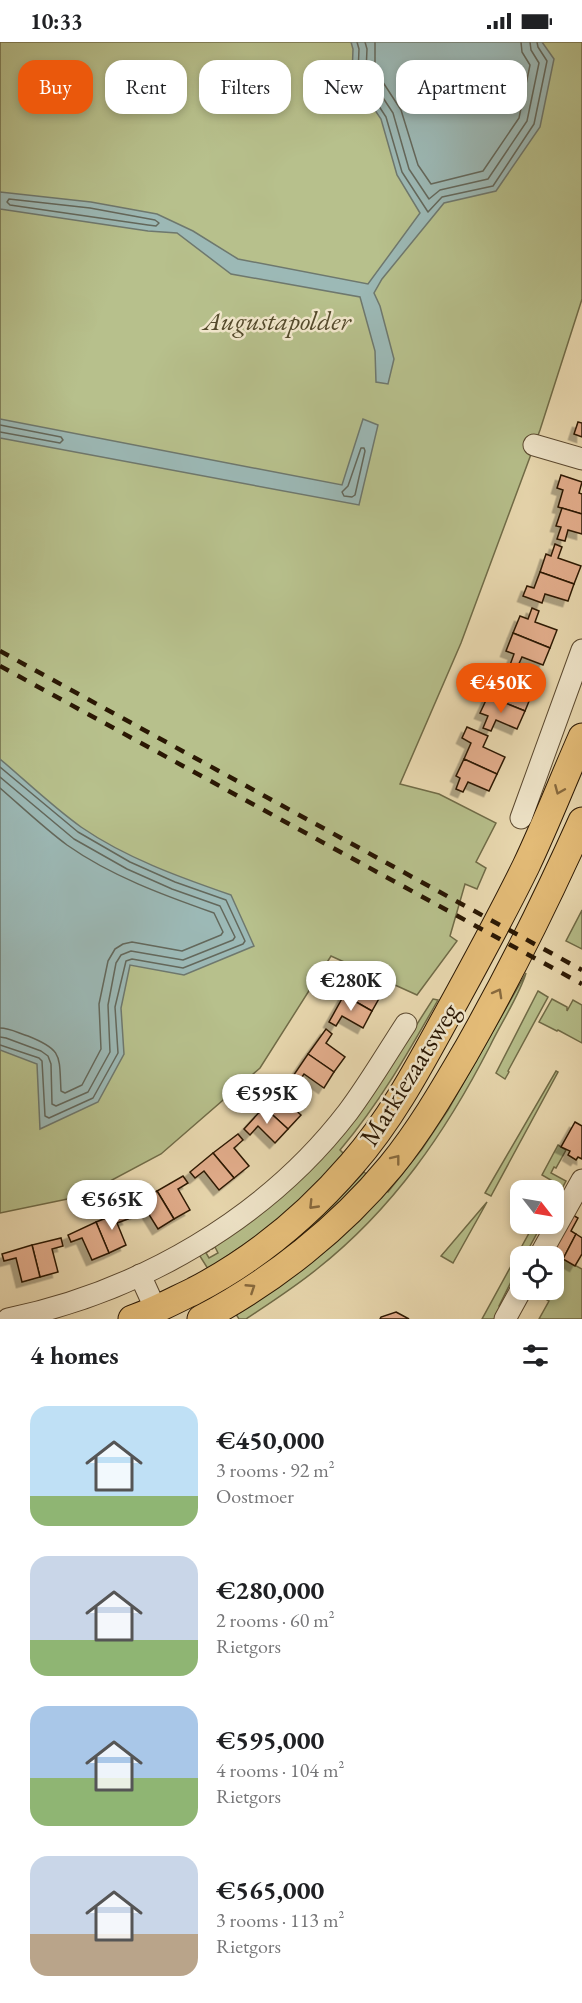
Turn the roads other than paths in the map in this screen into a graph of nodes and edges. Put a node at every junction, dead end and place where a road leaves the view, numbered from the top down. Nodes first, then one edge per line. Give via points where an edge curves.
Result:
1 (534, 445) dead end
2 (582, 459) edge
3 (582, 650) edge
4 (582, 737) edge
5 (521, 818) dead end
6 (582, 821) edge
7 (406, 1024) dead end
8 (582, 1179) edge
9 (545, 1246) edge
10 (140, 1275) junction
11 (515, 1300) edge
12 (154, 1317) edge
13 (8, 1319) edge
14 (201, 1319) edge
15 (505, 1319) edge

1 - 2 street
3 - 5 street
4 -> 12 main road, Markiezaatsweg via 527,864 387,1118 353,1163 307,1212 269,1244
14 -> 6 main road, Markiezaatsweg via 274,1274 322,1236 372,1187 415,1135 509,974
7 - 10 street via 349,1111 291,1174 235,1219 185,1252
8 - 9 street
10 - 12 street
10 - 13 street via 42,1312
11 - 15 street

